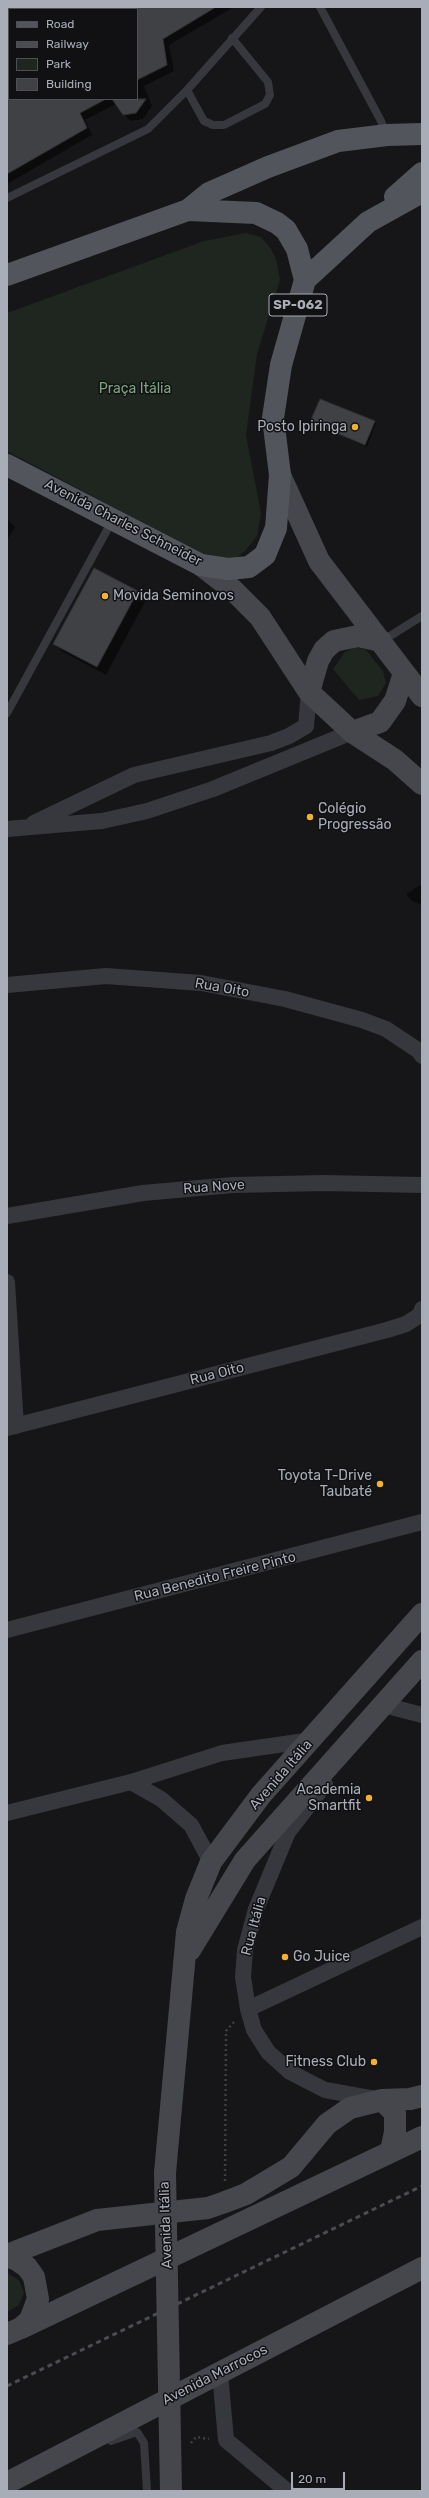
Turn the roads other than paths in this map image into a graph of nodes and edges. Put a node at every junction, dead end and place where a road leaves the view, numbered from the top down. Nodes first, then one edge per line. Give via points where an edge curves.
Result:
1 (261, 7) edge
2 (320, 7) edge
3 (232, 38) junction
4 (187, 90) junction
5 (421, 133) edge
6 (387, 135) junction
7 (422, 173) edge
8 (422, 192) edge
9 (7, 198) edge
10 (188, 210) junction
11 (368, 222) junction
12 (10, 276) edge
13 (305, 280) junction
14 (7, 465) edge
15 (280, 475) junction
16 (114, 519) junction
17 (201, 565) junction
18 (422, 616) edge
19 (381, 641) junction
20 (404, 673) junction
21 (309, 692) junction
22 (422, 696) edge
23 (7, 713) edge
24 (352, 732) junction
25 (422, 784) edge
26 (29, 825) junction
27 (7, 829) edge
28 (7, 985) edge
29 (422, 1056) edge
30 (422, 1185) edge
31 (7, 1216) edge
32 (7, 1282) edge
33 (422, 1310) edge
34 (11, 1427) edge
35 (422, 1522) edge
36 (422, 1614) edge
37 (7, 1630) edge
38 (422, 1661) edge
39 (384, 1705) junction
40 (422, 1715) edge
41 (312, 1740) junction
42 (131, 1782) junction
43 (7, 1813) edge
44 (211, 1862) junction
45 (422, 1927) edge
46 (185, 1960) junction
47 (248, 2009) junction
48 (422, 2096) edge
49 (382, 2100) junction
50 (422, 2137) edge
51 (391, 2152) junction
52 (7, 2255) edge
53 (421, 2269) edge
54 (12, 2332) edge
55 (220, 2373) junction
56 (106, 2443) dead end
57 (72, 2460) dead end
58 (27, 2472) junction
59 (7, 2483) edge
60 (147, 2491) edge
61 (171, 2491) edge
62 (287, 2491) edge

1 - 3 lane
2 - 6 lane
3 - 4 lane
3 - 4 lane via 268,82 270,95 265,104 224,125 213,126 204,121
4 - 9 lane via 148,129
5 - 6 main road, SP-062
6 - 10 main road, SP-062 via 338,142 268,167 209,193
7 - 11 main road
8 - 11 main road, SP-062
10 - 12 main road, SP-062
10 - 13 main road, SP-062 via 256,213 277,223 286,230 297,249
11 - 13 main road, SP-062
13 - 15 main road, Avenida Charles Schneider / SP-062 via 281,365 273,418
14 - 16 main road, Avenida Charles Schneider / SP-062
15 - 17 main road, Avenida Charles Schneider / SP-062 via 276,528 265,555 249,567 228,569
15 - 19 main road via 319,561
16 - 17 main road, Avenida Charles Schneider / SP-062
16 - 23 lane
17 - 21 main road via 232,588 260,617
18 - 19 lane
19 - 20 main road
19 - 21 main road via 358,636 334,641 324,650 318,661
20 - 22 main road
20 - 24 main road via 396,701 380,722
21 - 24 main road
21 - 26 street via 306,726 289,736 271,743 134,775
24 - 25 main road via 395,760
24 - 26 street via 213,789 147,811 102,821
26 - 27 street
28 - 29 street, Rua Oito via 106,976 200,983 286,999 362,1020 386,1029 420,1051
30 - 31 street, Rua Nove via 233,1185 143,1193
32 - 34 street
33 - 34 street, Rua Oito via 420,1315 406,1324 387,1330
35 - 37 street, Rua Benedito Freire Pinto
36 - 41 main road, Avenida Itália
38 - 39 main road, Avenida Itália
39 - 40 street
39 - 46 main road, Avenida Itália via 245,1860
39 - 47 street, Rua Itália via 288,1832 274,1860 256,1909 245,1950 243,1977
41 - 42 street via 222,1753
41 - 44 main road, Avenida Itália via 261,1795
42 - 43 street
42 - 44 street via 161,1799 191,1825
44 - 46 main road, Avenida Itália via 196,1899 187,1932
45 - 47 street
46 - 61 main road, Avenida Itália, bridge via 165,2173
47 - 49 street, Rua Itália via 254,2030 268,2052 290,2072 325,2090
48 - 49 main road
49 - 51 main road via 394,2114 395,2132
49 - 52 main road via 350,2108 328,2124 291,2167 246,2194 208,2208 98,2220
50 - 51 main road
51 - 54 main road via 323,2182
52 - 54 main road via 27,2267 38,2288 35,2310
53 - 55 main road, Avenida Marrocos
55 - 58 main road, Avenida Marrocos
55 - 62 street via 226,2440
56 - 60 lane via 137,2432 144,2443
57 - 58 lane via 38,2476
58 - 59 main road, Avenida Marrocos

